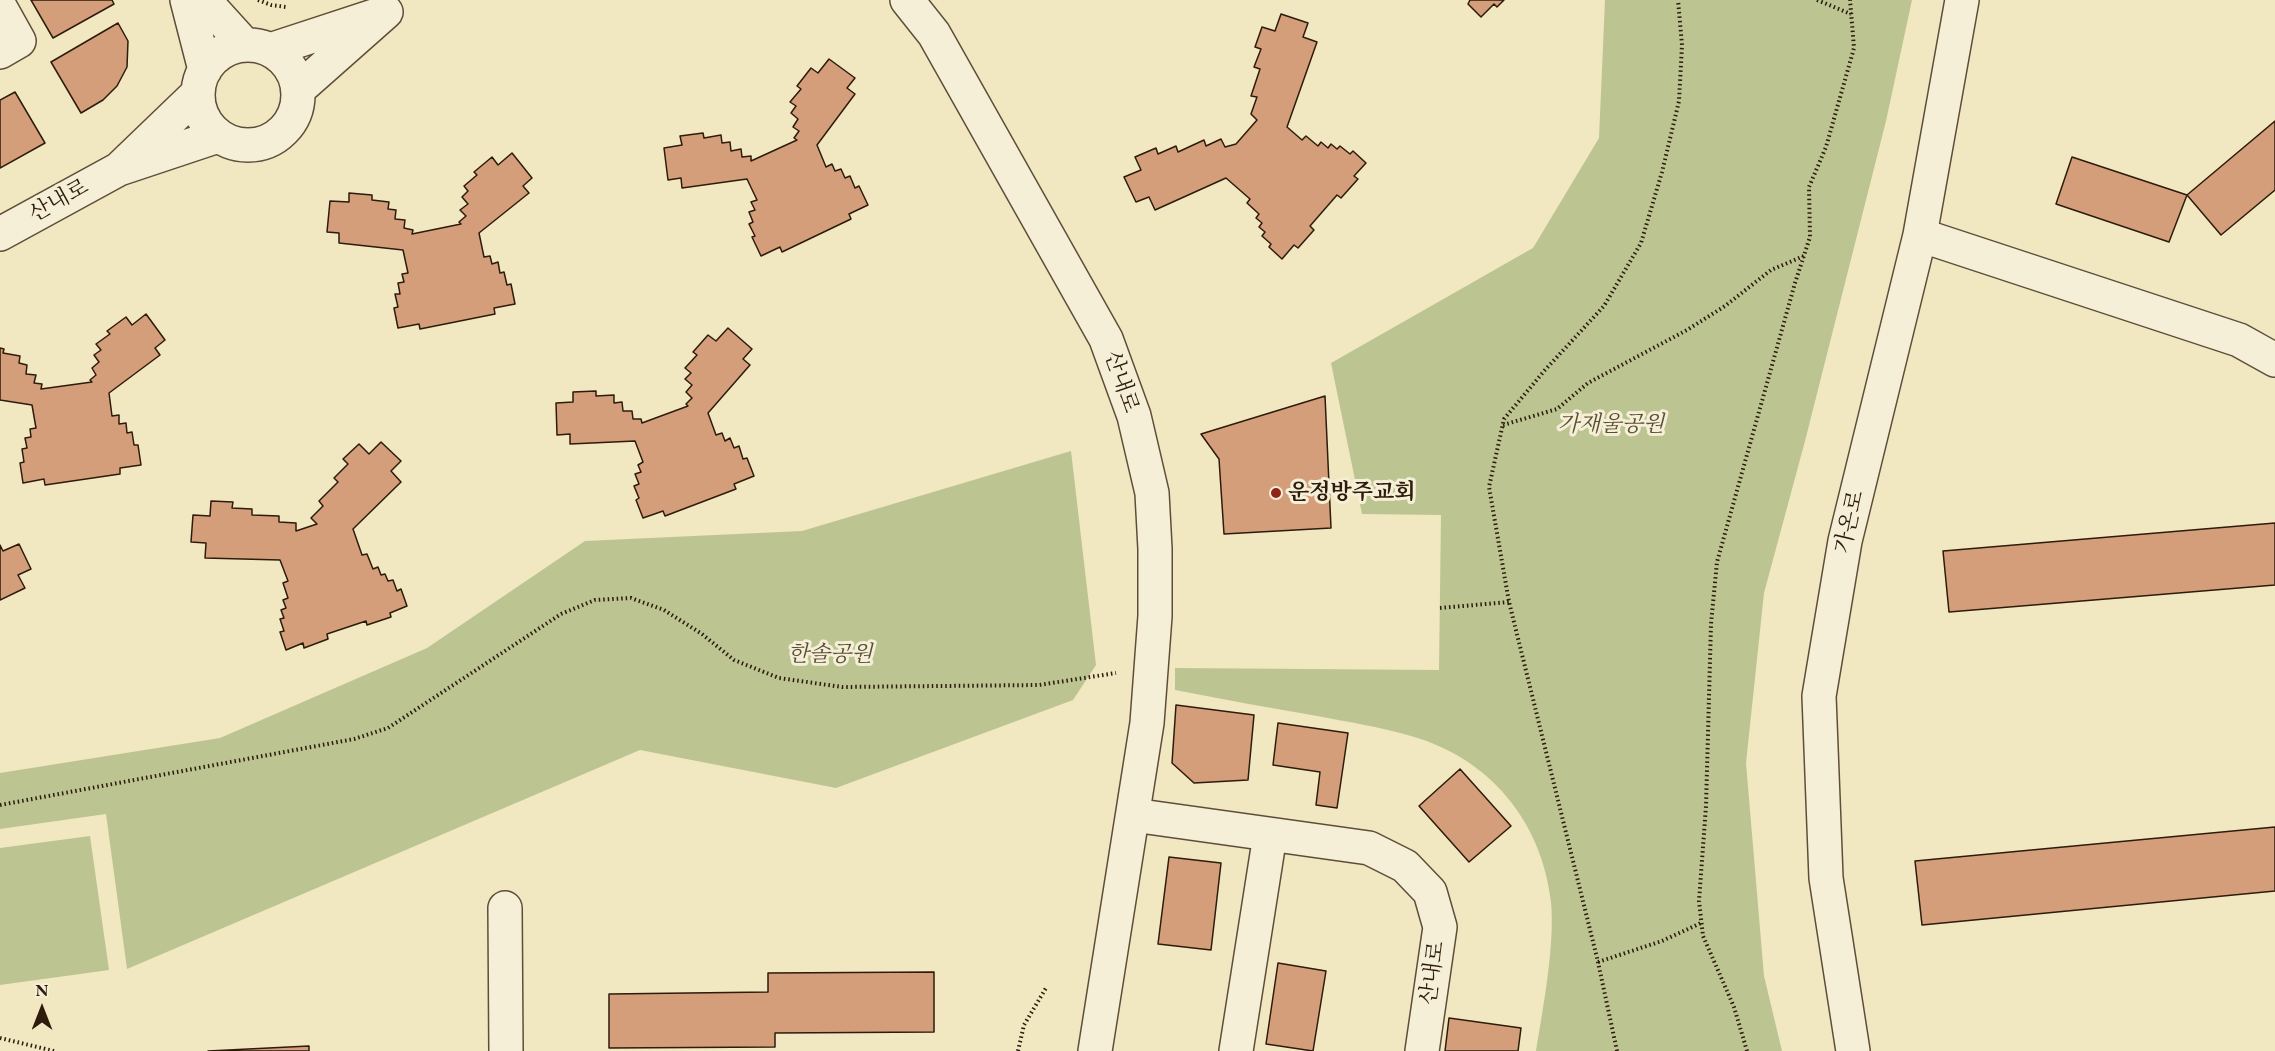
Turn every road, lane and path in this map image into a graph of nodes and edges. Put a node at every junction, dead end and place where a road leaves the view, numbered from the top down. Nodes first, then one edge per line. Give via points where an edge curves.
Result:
1 (187, 0) edge
2 (204, 0) edge
3 (907, 0) edge
4 (1678, 0) edge
5 (1817, 0) edge
6 (1850, 0) edge
7 (1962, 0) edge
8 (397, 6) edge
9 (0, 7) edge
10 (1851, 14) junction
11 (257, 47) junction
12 (0, 52) edge
13 (201, 82) junction
14 (299, 89) junction
15 (218, 136) junction
16 (118, 169) junction
17 (0, 234) edge
18 (1920, 235) junction
19 (1804, 256) junction
20 (2275, 360) edge
21 (1503, 425) junction
22 (1509, 602) junction
23 (1440, 608) dead end
24 (1151, 668) junction
25 (0, 805) edge
26 (1133, 815) junction
27 (1270, 835) junction
28 (504, 908) dead end
29 (1702, 923) junction
30 (1598, 962) junction
31 (1046, 988) dead end
32 (0, 1038) edge
33 (54, 1051) edge
34 (506, 1051) edge
35 (1018, 1051) edge
36 (1095, 1051) edge
37 (1236, 1051) edge
38 (1422, 1051) edge
39 (1617, 1051) edge
40 (1747, 1051) edge
41 (1853, 1051) edge

1 - 13 street
2 - 11 street
3 - 24 street, 산내로 via 934,34 1106,339 1134,416 1152,494 1155,615
4 - 21 path via 1682,45 1679,101 1641,243 1604,306 1545,370
5 - 10 path
6 - 10 path
7 - 18 street, 가온로
8 - 11 street
8 - 14 street
9 - 12 street via 19,41
10 - 19 path via 1854,48 1826,147 1809,187 1810,237
11 - 13 street via 221,52 209,63
11 - 14 street via 284,59
13 - 15 street via 200,110
13 - 16 street
14 - 15 street via 298,106 280,135 249,146 233,144
15 - 16 street
16 - 17 street, 산내로
18 - 20 street via 2240,340
18 - 41 street, 가온로 via 1845,541 1819,696 1826,878
19 - 21 path via 1772,270 1687,330 1588,383 1557,410
19 - 29 path via 1717,562 1699,901
21 - 22 path via 1489,487
22 - 23 path
22 - 30 path
24 - 25 path via 1039,685 842,687 779,678 734,660 664,610 631,598 595,600 561,614 388,728 354,739
24 - 26 street, 산내로
26 - 27 street, 산내로
26 - 36 street, 산내로
27 - 37 street
27 - 38 street, 산내로 via 1369,848 1405,866 1430,892 1440,927
28 - 34 street
29 - 30 path
29 - 40 path via 1703,936 1734,1007
30 - 39 path
31 - 35 path via 1024,1025
32 - 33 path

